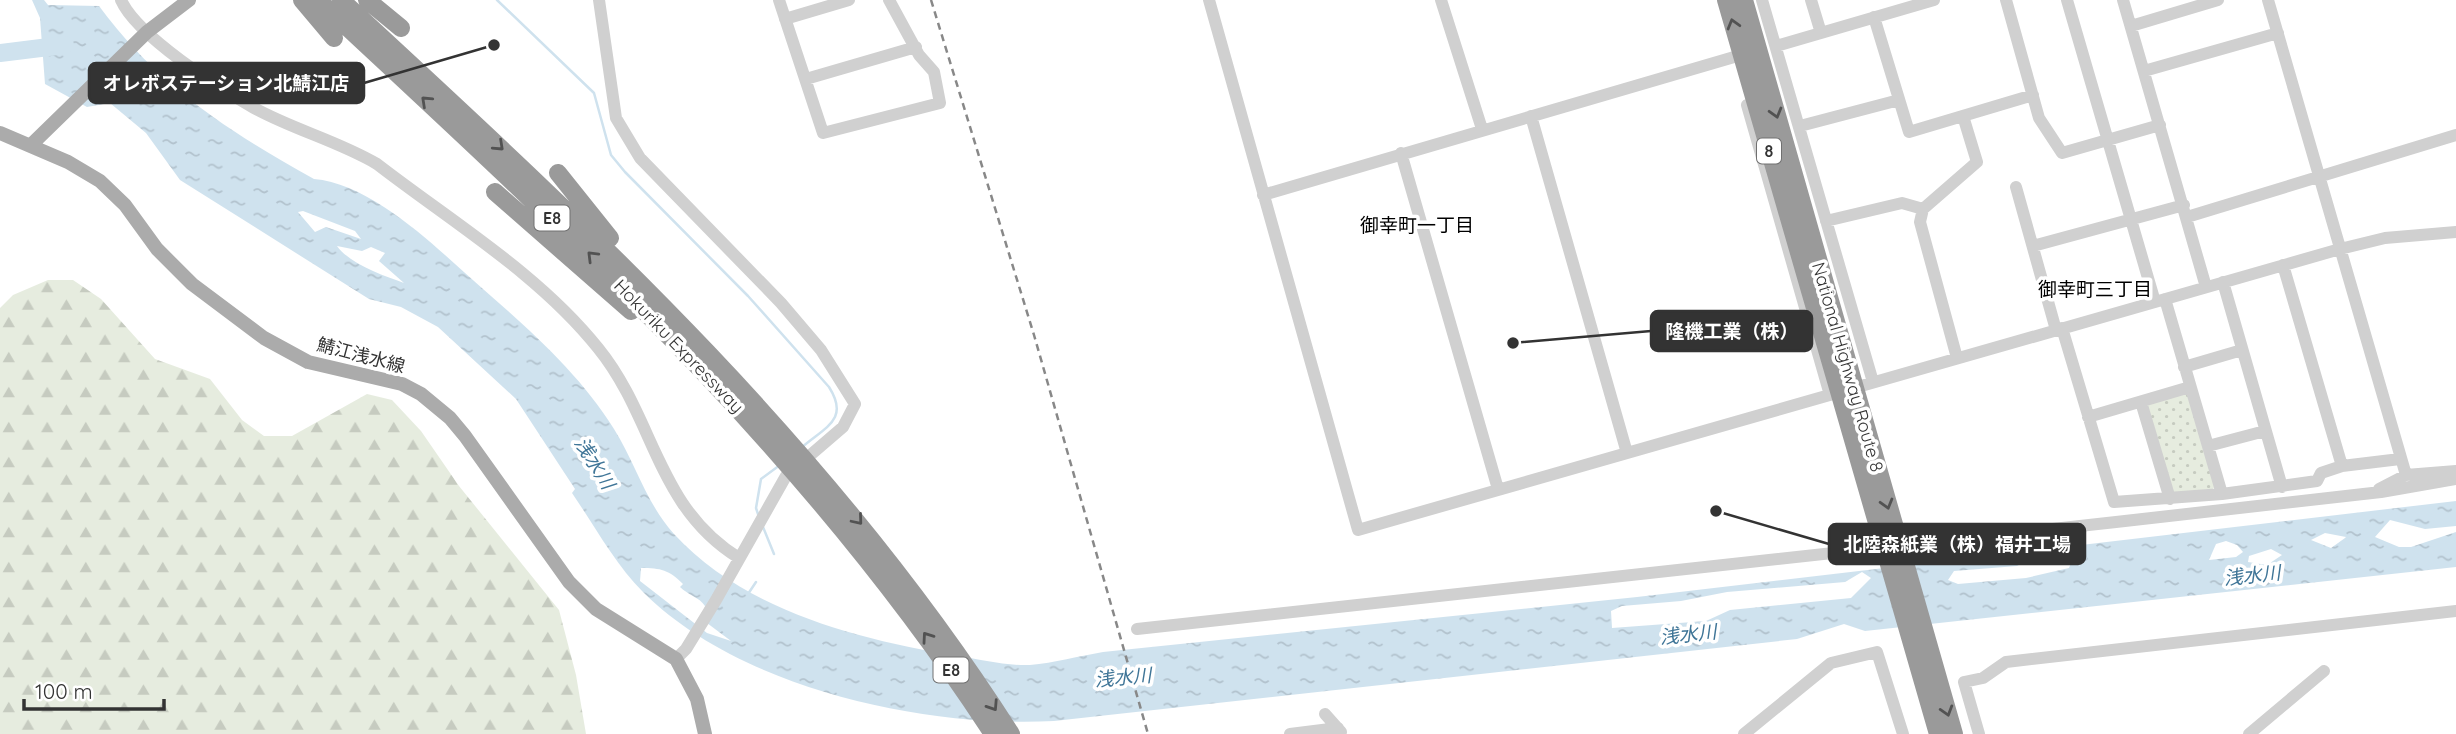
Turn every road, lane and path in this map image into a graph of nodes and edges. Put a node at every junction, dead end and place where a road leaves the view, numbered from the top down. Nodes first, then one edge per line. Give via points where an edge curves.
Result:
1 (121, 0) edge
2 (189, 0) edge
3 (302, 0) edge
4 (318, 0) edge
5 (341, 0) edge
6 (367, 0) edge
7 (599, 0) edge
8 (779, 0) edge
9 (849, 0) edge
10 (888, 0) edge
11 (1209, 0) edge
12 (1441, 0) edge
13 (1726, 0) edge
14 (1744, 0) edge
15 (1762, 0) edge
16 (1811, 0) edge
17 (1934, 0) edge
18 (2006, 0) edge
19 (2067, 0) edge
20 (2123, 0) edge
21 (2218, 0) edge
22 (2268, 0) edge
23 (1874, 17) junction
24 (785, 19) junction
25 (2131, 26) junction
26 (401, 28) dead end
27 (1821, 33) junction
28 (2278, 33) junction
29 (144, 36) junction
30 (334, 38) dead end
31 (1776, 46) junction
32 (916, 47) junction
33 (1737, 56) junction
34 (2144, 71) junction
35 (806, 79) junction
36 (2033, 96) junction
37 (1899, 100) junction
38 (1531, 116) junction
39 (1963, 116) junction
40 (2160, 125) junction
41 (1800, 127) junction
42 (1482, 129) junction
43 (0, 133) edge
44 (2456, 135) edge
45 (2108, 140) junction
46 (31, 145) junction
47 (1401, 153) junction
48 (558, 173) dead end
49 (2319, 178) junction
50 (2016, 187) dead end
51 (495, 192) dead end
52 (1263, 195) junction
53 (1923, 209) junction
54 (2186, 211) junction
55 (1826, 220) junction
56 (2130, 220) junction
57 (2456, 232) edge
58 (2033, 246) junction
59 (2340, 249) junction
60 (2283, 265) junction
61 (2223, 282) junction
62 (2206, 287) junction
63 (1820, 299) junction
64 (2160, 300) junction
65 (2059, 329) junction
66 (2242, 350) junction
67 (1957, 358) junction
68 (2184, 367) junction
69 (1873, 382) junction
70 (2190, 387) junction
71 (1830, 394) junction
72 (742, 399) junction
73 (2141, 402) junction
74 (2088, 417) junction
75 (2265, 431) junction
76 (2208, 446) junction
77 (1627, 453) junction
78 (2400, 458) junction
79 (2342, 466) junction
80 (2456, 471) edge
81 (808, 473) junction
82 (2406, 475) junction
83 (2456, 479) edge
84 (2282, 487) junction
85 (1498, 489) junction
86 (2370, 493) junction
87 (2222, 494) junction
88 (2169, 499) junction
89 (738, 559) junction
90 (2456, 611) edge
91 (1137, 629) dead end
92 (1919, 643) junction
93 (681, 654) junction
94 (2324, 671) dead end
95 (1325, 714) dead end
96 (1340, 731) edge
97 (705, 734) edge
98 (993, 734) edge
99 (1011, 734) edge
100 (1290, 734) edge
101 (1744, 734) edge
102 (1903, 734) edge
103 (1938, 734) edge
104 (1954, 734) edge
105 (1979, 734) edge
106 (2249, 734) edge

1 - 29 street
2 - 29 main road
3 - 30 highway
72 -> 4 highway, Hokuriku Expressway / E8
5 -> 72 highway, Hokuriku Expressway / E8 via 603,244
6 - 26 highway
7 - 89 street via 616,118 625,136 640,158 789,312 821,350 855,404 843,427 786,476
8 - 24 street
9 - 24 street
10 - 32 street
11 - 52 street
12 - 42 street
33 -> 13 highway, National Highway Route 8 / 8
14 -> 63 highway, National Highway Route 8 / 8
15 - 31 street
16 - 27 street
17 - 23 street
18 - 36 street
19 - 45 street
20 - 25 street
21 - 25 street
22 - 28 street
23 - 27 street
23 - 37 street
24 - 35 street
25 - 34 street
27 - 31 street
28 - 34 street
28 - 49 street
29 - 46 main road
29 - 89 street via 255,108 377,164 555,302 612,366 690,516 710,539
31 - 41 street
32 - 35 street
32 - 35 street via 934,72 940,103 823,133
33 - 38 street
33 - 63 highway, National Highway Route 8 / 8
33 - 71 street
34 - 40 street
36 - 39 street
36 - 45 street via 2039,118 2062,153
37 - 39 street via 1909,132
37 - 41 street
38 - 42 street
38 - 77 street
39 - 53 street via 1977,162
40 - 45 street
40 - 54 street
41 - 55 street
42 - 47 street
43 - 46 main road, 鯖江浅水線
44 - 49 street
45 - 56 street
46 - 93 main road, 鯖江浅水線 via 100,181 192,284 264,338 308,362 402,384 421,394 465,436 569,582 596,609
47 - 52 street
47 - 85 street
48 - 72 highway
49 - 54 street
49 - 59 street
50 - 58 street
51 - 72 highway
52 - 85 street via 1358,530
53 - 55 street via 1902,203
53 - 67 street via 1923,239
54 - 56 street
54 - 62 street
55 - 69 street
56 - 58 street
56 - 64 street
57 - 59 street via 2385,238
58 - 65 street
59 - 60 street
59 - 78 street
60 - 61 street
60 - 79 street
61 - 62 street
61 - 66 street
62 - 64 street
63 - 92 highway, National Highway Route 8 / 8
64 - 65 street
64 - 68 street
65 - 67 street
65 - 74 street
66 - 68 street
66 - 75 street
67 - 69 street
68 - 70 street
69 - 71 street
70 - 73 street
70 - 76 street
71 - 77 street
72 - 81 highway, Hokuriku Expressway / E8
73 - 74 street
73 - 88 street
74 - 88 street via 2114,502
75 - 76 street
75 - 84 street
76 - 87 street
77 - 85 street
78 - 79 street
78 - 82 street
79 - 84 street via 2321,473 2316,481
80 - 82 street
98 -> 81 highway, Hokuriku Expressway / E8
81 -> 99 highway, Hokuriku Expressway / E8 via 928,609
82 - 86 street
83 - 86 street
84 - 87 street
86 - 91 street
87 - 88 street
89 - 93 street
90 - 105 street via 2006,662 1983,678 1964,682
92 - 103 highway, National Highway Route 8 / 8
92 -> 104 highway, National Highway Route 8 / 8
93 - 97 main road
94 - 106 street
95 - 96 street
96 - 100 street
101 - 102 street via 1831,663 1877,652

